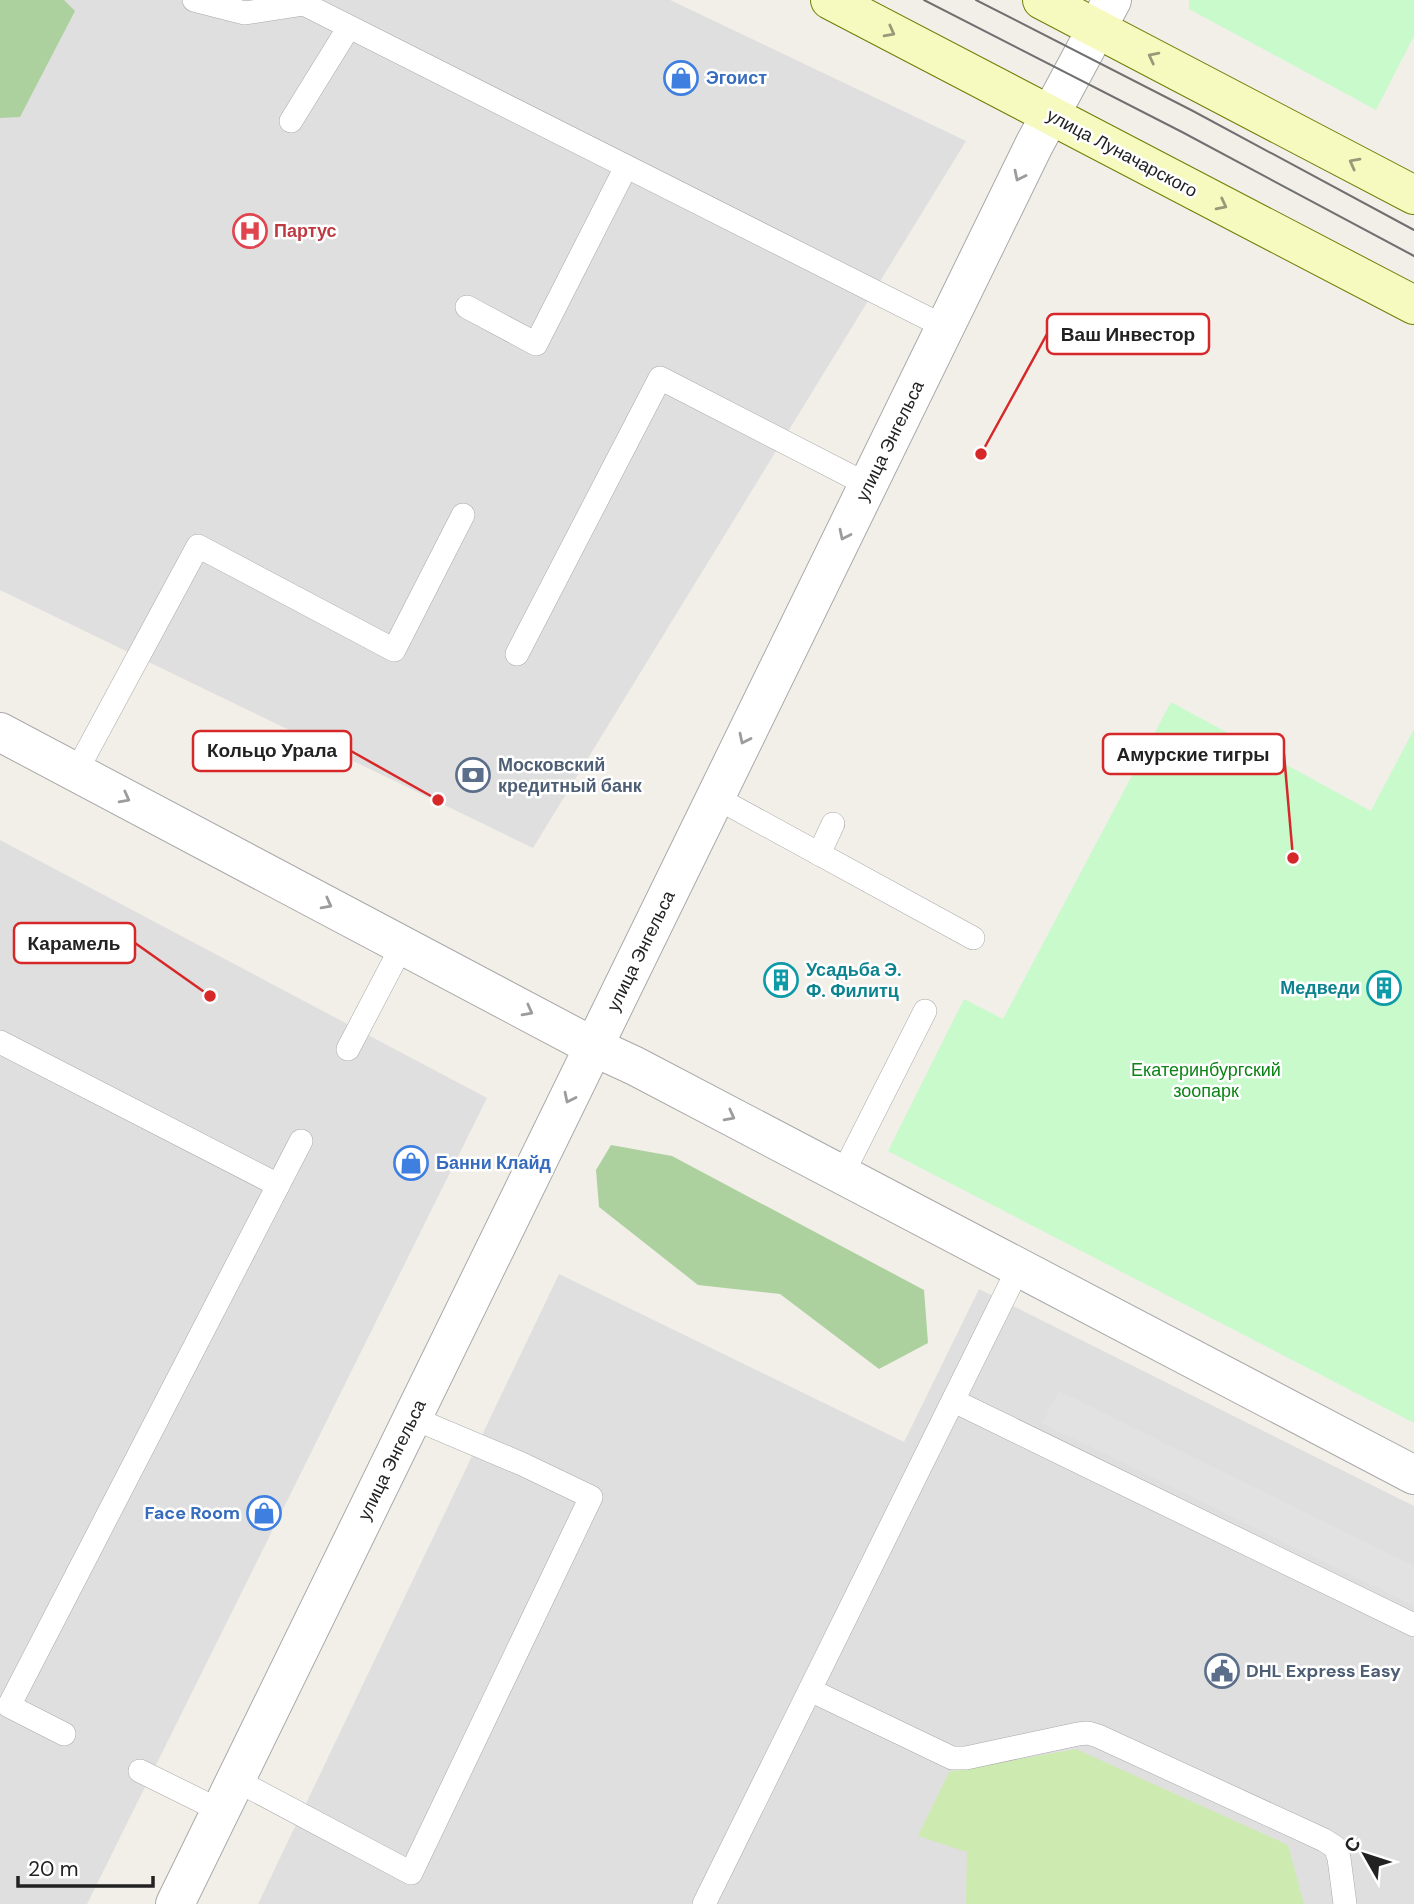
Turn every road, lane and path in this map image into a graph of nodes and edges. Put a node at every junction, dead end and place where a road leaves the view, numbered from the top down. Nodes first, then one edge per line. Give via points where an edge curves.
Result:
1 (194, 0) edge
2 (830, 0) edge
3 (1042, 0) edge
4 (1104, 14) edge
5 (349, 27) junction
6 (1049, 115) junction
7 (291, 121) dead end
8 (626, 167) junction
9 (1414, 195) edge
10 (1414, 305) edge
11 (467, 307) dead end
12 (945, 327) junction
13 (868, 485) junction
14 (463, 515) dead end
15 (517, 654) dead end
16 (0, 732) edge
17 (76, 772) junction
18 (715, 797) junction
19 (832, 824) dead end
20 (819, 854) junction
21 (973, 937) dead end
22 (403, 944) junction
23 (925, 1011) dead end
24 (0, 1042) edge
25 (594, 1047) junction
26 (348, 1049) dead end
27 (301, 1140) dead end
28 (842, 1175) junction
29 (278, 1185) junction
30 (1019, 1267) junction
31 (954, 1401) junction
32 (413, 1418) junction
33 (1414, 1475) edge
34 (1414, 1625) edge
35 (810, 1690) junction
36 (64, 1734) dead end
37 (140, 1771) dead end
38 (229, 1795) junction
39 (175, 1904) edge
40 (704, 1904) edge
41 (1345, 1904) edge

1 - 5 lane via 245,13 304,4
2 -> 6 main road, улица Луначарского
3 - 4 main road
4 - 6 street, улица Энгельса
9 -> 4 main road
5 - 7 lane
5 - 8 lane
6 -> 10 main road, улица Луначарского
6 -> 12 street, улица Энгельса
8 - 11 lane via 536,344
8 - 12 lane
12 - 13 street, улица Энгельса
13 - 15 lane via 660,378
13 -> 18 street, улица Энгельса
14 - 17 lane via 394,650 198,546
16 - 17 street
17 -> 22 street
18 - 20 lane
18 - 25 street, улица Энгельса
19 - 20 lane
20 - 21 lane
22 -> 25 street
22 - 26 lane
23 - 28 lane
24 - 29 lane
25 -> 28 street
25 -> 32 street, улица Энгельса
27 - 29 lane
28 - 30 street
29 - 36 lane via 9,1706
30 - 31 lane
30 - 33 street
31 - 34 lane
31 - 35 lane
32 - 38 street, улица Энгельса
32 - 38 lane via 591,1497 411,1873
35 - 40 lane
35 - 41 lane via 952,1758 1078,1734 1098,1736 1335,1847
37 - 38 lane
38 - 39 street, улица Энгельса

